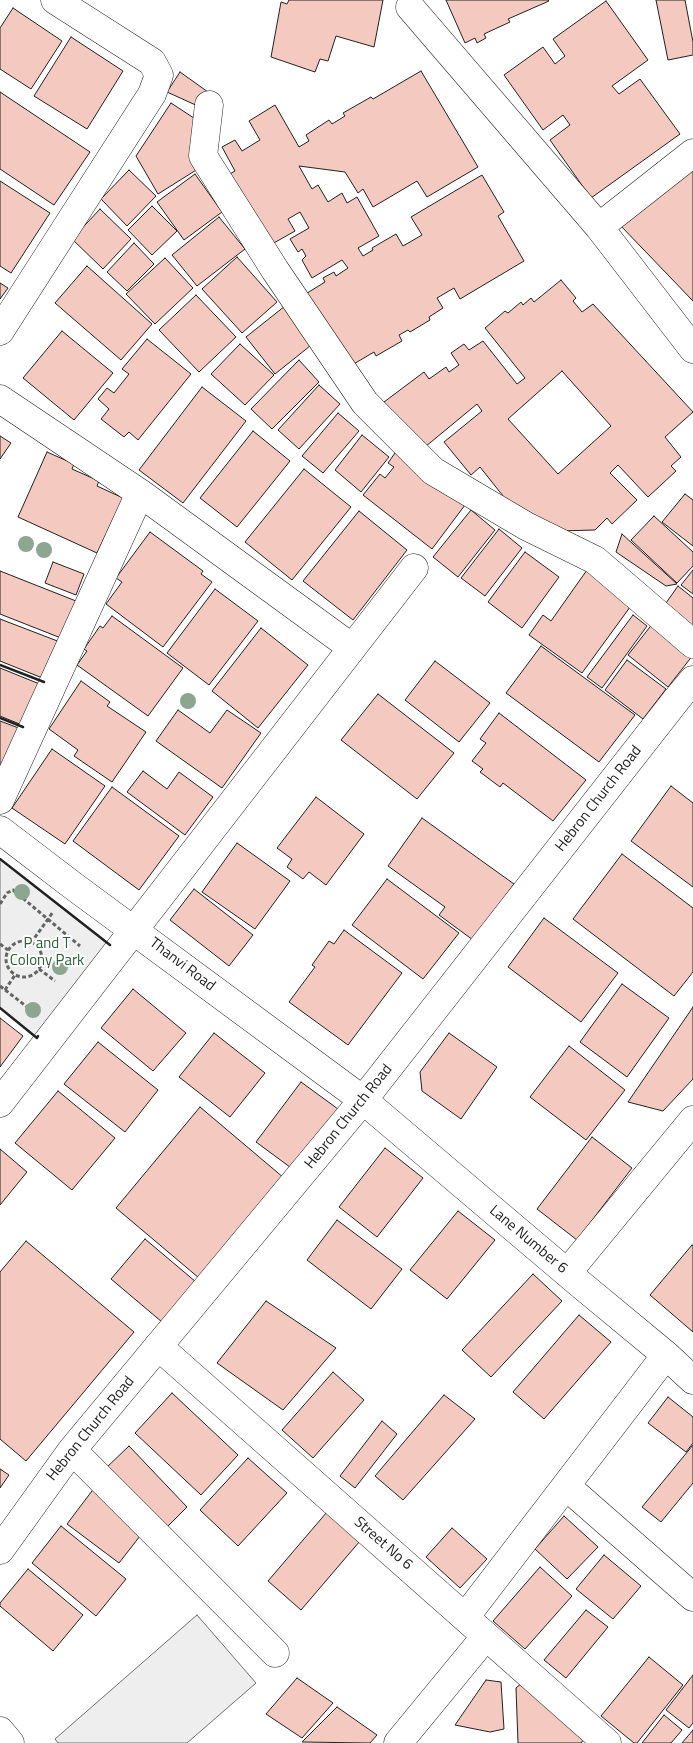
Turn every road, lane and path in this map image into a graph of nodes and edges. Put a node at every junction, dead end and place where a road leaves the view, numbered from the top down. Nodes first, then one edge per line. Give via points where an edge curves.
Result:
1 (55, 0) edge
2 (410, 6) dead end
3 (209, 106) dead end
4 (693, 153) edge
5 (599, 227) junction
6 (0, 330) edge
7 (693, 349) edge
8 (0, 399) edge
9 (140, 493) junction
10 (414, 568) dead end
11 (693, 644) edge
12 (351, 647) junction
13 (688, 697) edge
14 (0, 800) edge
15 (0, 830) edge
16 (72, 885) junction
17 (0, 904) edge
18 (48, 919) junction
19 (135, 930) junction
20 (31, 943) junction
21 (0, 944) edge
22 (8, 950) junction
23 (85, 951) dead end
24 (14, 975) junction
25 (5, 990) dead end
26 (363, 1100) junction
27 (0, 1103) edge
28 (693, 1120) edge
29 (567, 1273) junction
30 (158, 1346) junction
31 (684, 1366) edge
32 (72, 1450) junction
33 (566, 1486) junction
34 (0, 1550) edge
35 (693, 1597) edge
36 (466, 1616) junction
37 (486, 1636) junction
38 (275, 1653) dead end
39 (0, 1731) edge
40 (10, 1743) edge
41 (398, 1743) edge
42 (607, 1743) edge

1 - 6 street via 152,62 159,75 152,94
2 - 5 street
3 - 11 street via 203,156 365,403 432,471 526,526 595,560
4 - 5 street
5 - 7 street
8 - 9 street
9 - 12 street
9 - 14 street
10 - 12 street
12 - 19 street
13 - 26 street, Hebron Church Road
15 - 16 street, Thanvi Road
16 - 18 path
16 - 19 street, Thanvi Road
17 - 18 path via 13,890
18 - 20 path
18 - 23 path
19 - 26 street, Thanvi Road
19 - 27 street
20 - 22 path via 18,942
20 - 24 path via 42,957 39,969 32,975
21 - 22 path
22 - 24 path via 8,968
24 - 25 path
26 - 29 street, Lane Number 6
26 - 30 street, Hebron Church Road
28 - 29 street
29 - 31 street, Lane Number 6
30 - 32 street, Hebron Church Road
30 - 36 street, Street No 6
31 - 33 street
32 - 34 street, Hebron Church Road
32 - 38 street
33 - 35 street
33 - 36 street
36 - 37 street, Street No 6
37 - 41 street
37 - 42 street, Street No 6
39 - 40 street

